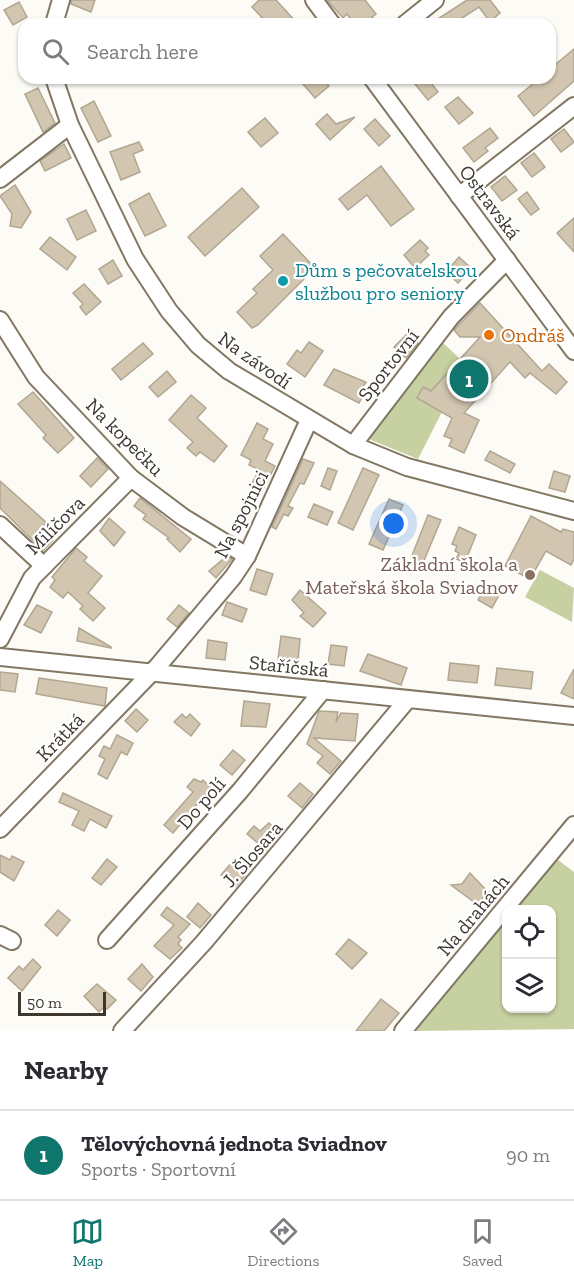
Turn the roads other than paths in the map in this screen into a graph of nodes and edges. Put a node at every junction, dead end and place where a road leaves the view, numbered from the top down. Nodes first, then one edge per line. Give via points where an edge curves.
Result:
1 (61, 0) edge
2 (314, 0) edge
3 (435, 0) edge
4 (56, 18) edge
5 (328, 18) edge
6 (412, 18) edge
7 (56, 84) edge
8 (376, 84) edge
9 (574, 106) edge
10 (70, 125) junction
11 (0, 179) edge
12 (459, 196) junction
13 (507, 260) junction
14 (0, 320) edge
15 (574, 351) edge
16 (309, 420) junction
17 (353, 445) junction
18 (131, 478) junction
19 (574, 512) edge
20 (0, 525) edge
21 (247, 556) junction
22 (44, 566) junction
23 (0, 639) edge
24 (0, 657) edge
25 (150, 674) junction
26 (323, 690) junction
27 (408, 699) junction
28 (574, 716) edge
29 (574, 825) edge
30 (0, 829) edge
31 (108, 940) dead end
32 (122, 1031) edge
33 (403, 1031) edge

1 - 4 street
2 - 5 street
3 - 6 street
7 - 10 street, Na závodí
8 - 12 street, Ostravská
9 - 12 street
10 - 11 street
10 - 16 street, Na závodí via 135,259 169,311 198,345 229,371
12 - 13 street, Ostravská
13 - 15 street, Ostravská
13 - 17 street, Sportovní via 451,317
14 - 18 street, Na kopečku via 36,377
16 - 17 street, Na závodí
16 - 21 street, Na spojnici
17 - 19 street, Na závodí via 407,467
18 - 21 street, Na kopečku via 183,517
18 - 22 street, Milíčova
20 - 22 street
21 - 25 street, Na spojnici
22 - 23 street, Milíčova via 32,578
24 - 25 street, Staříčská
25 - 26 street, Staříčská
25 - 30 street, Krátká
26 - 27 street, Staříčská
26 - 31 street, Do polí
27 - 28 street, Staříčská
27 - 32 street, J. Šlosara via 204,942
29 - 33 street, Na drahách

